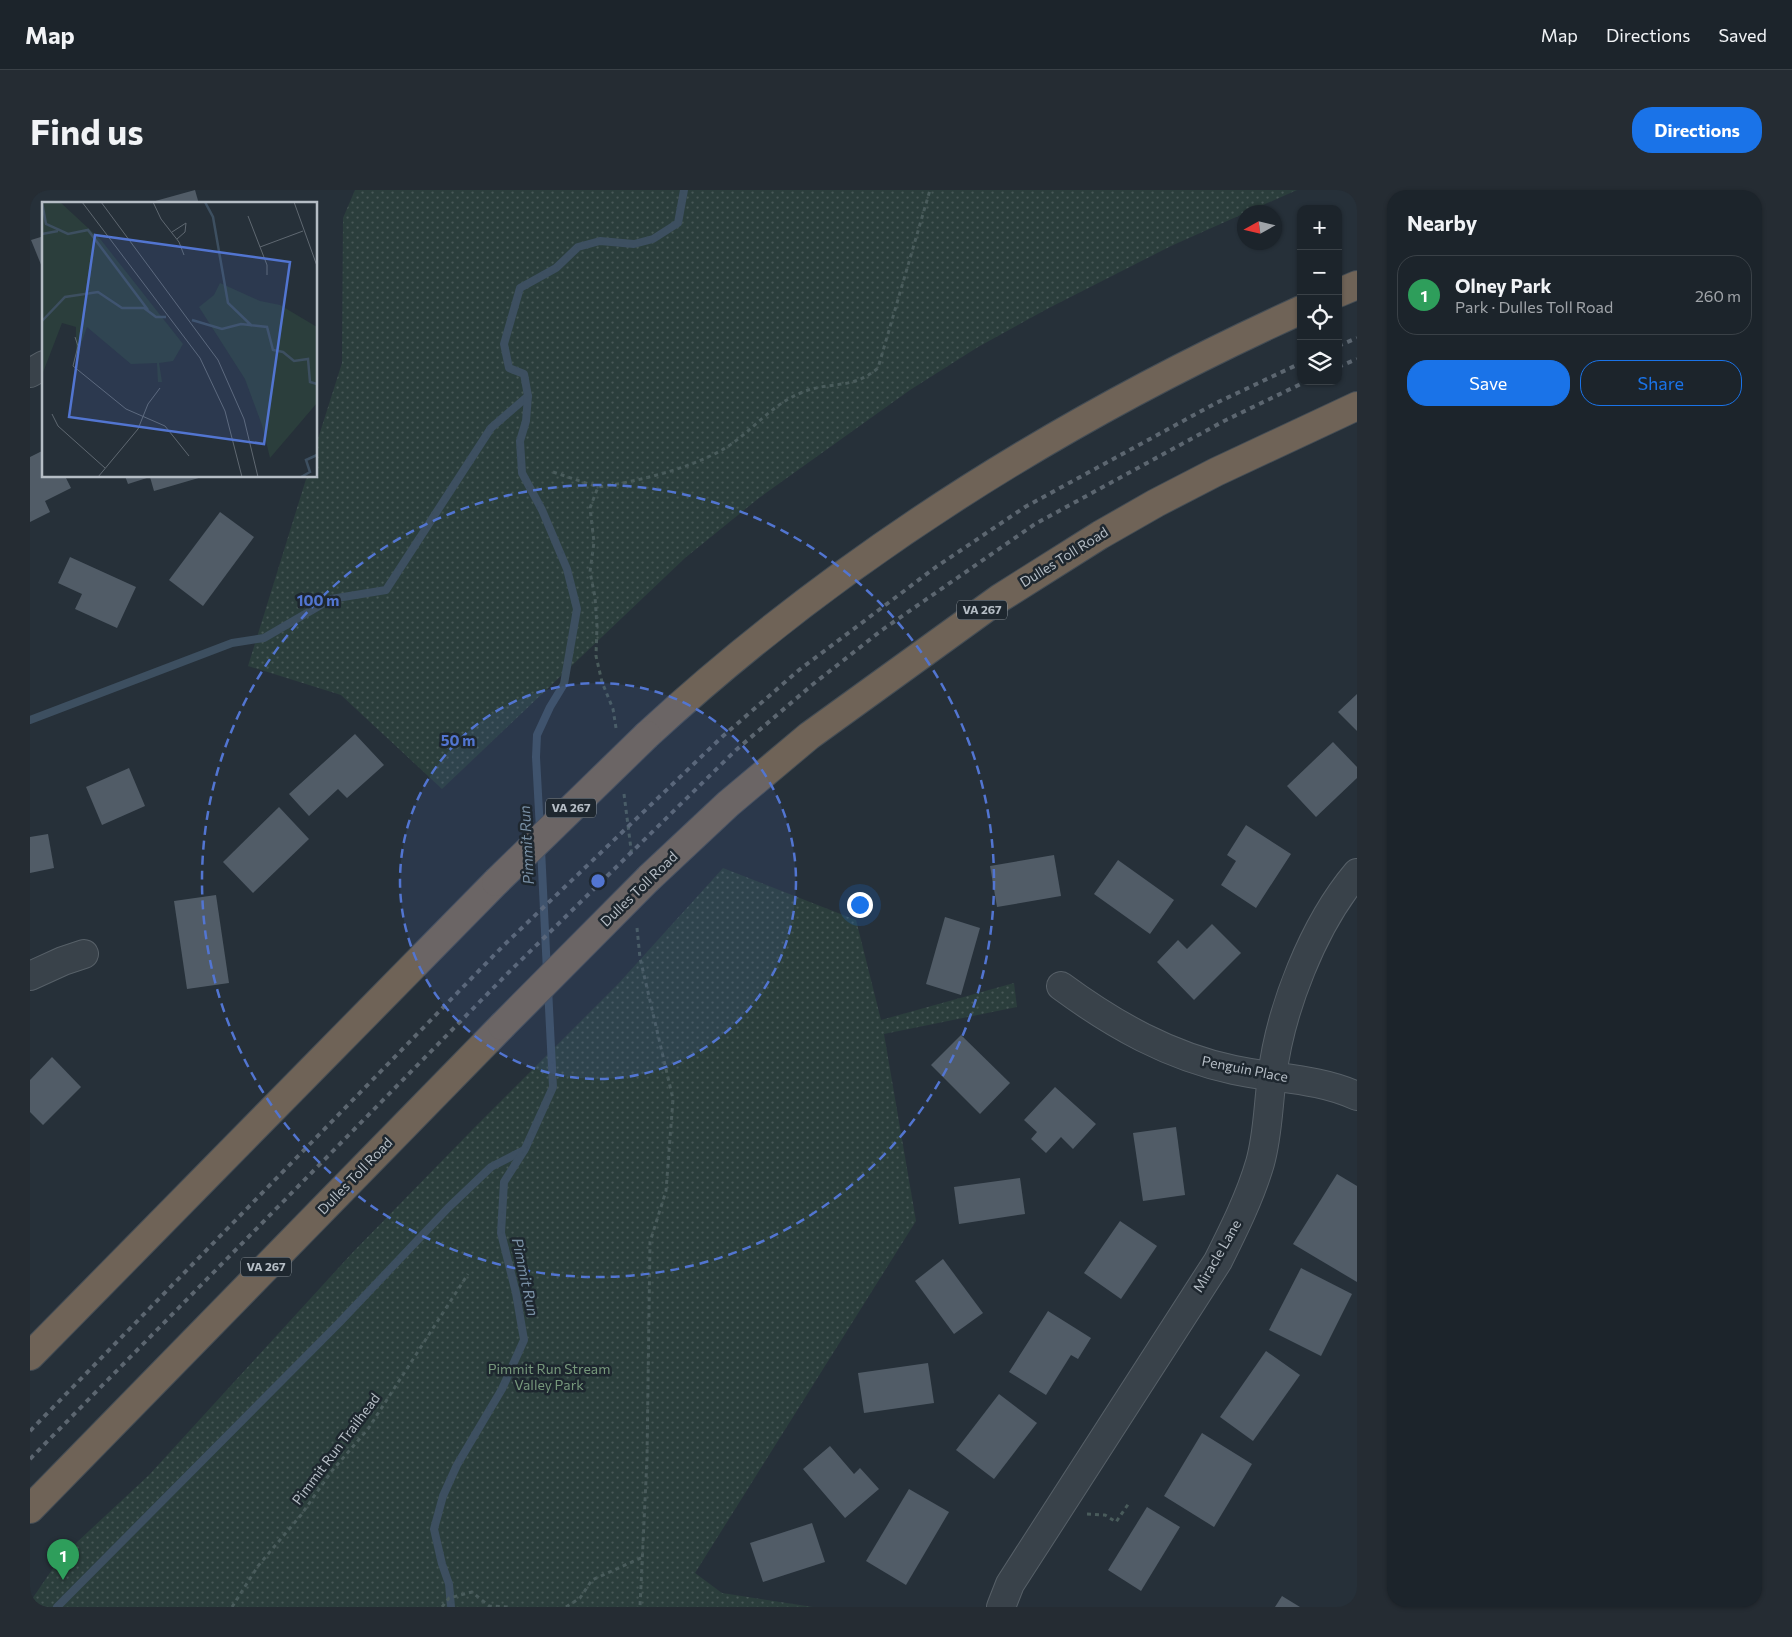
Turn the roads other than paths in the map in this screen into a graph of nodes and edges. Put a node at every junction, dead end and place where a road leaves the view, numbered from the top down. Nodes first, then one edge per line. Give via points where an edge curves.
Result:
1 (1357, 285) edge
2 (1342, 291) edge
3 (1297, 312) edge
4 (42, 366) edge
5 (30, 373) edge
6 (1357, 406) edge
7 (1357, 873) edge
8 (84, 954) dead end
9 (30, 976) edge
10 (1061, 986) dead end
11 (1272, 1076) junction
12 (1357, 1096) edge
13 (30, 1356) edge
14 (30, 1509) edge
15 (1001, 1607) edge

1 - 2 highway
3 - 13 highway, VA 267, bridge via 1205,354 1034,447 957,496 801,606 708,680 647,734 496,882
4 - 5 street
6 - 14 highway, Dulles Toll Road / VA 267, bridge via 1216,472 1100,535 1000,598 808,736 728,804 649,878
7 - 11 street, Miracle Lane via 1328,914 1305,957 1289,1002
8 - 9 street
10 - 11 street, Penguin Place via 1140,1038 1185,1057
11 - 12 street, Penguin Place via 1301,1079
11 - 15 street, Miracle Lane via 1268,1124 1260,1164 1222,1252 1010,1584

